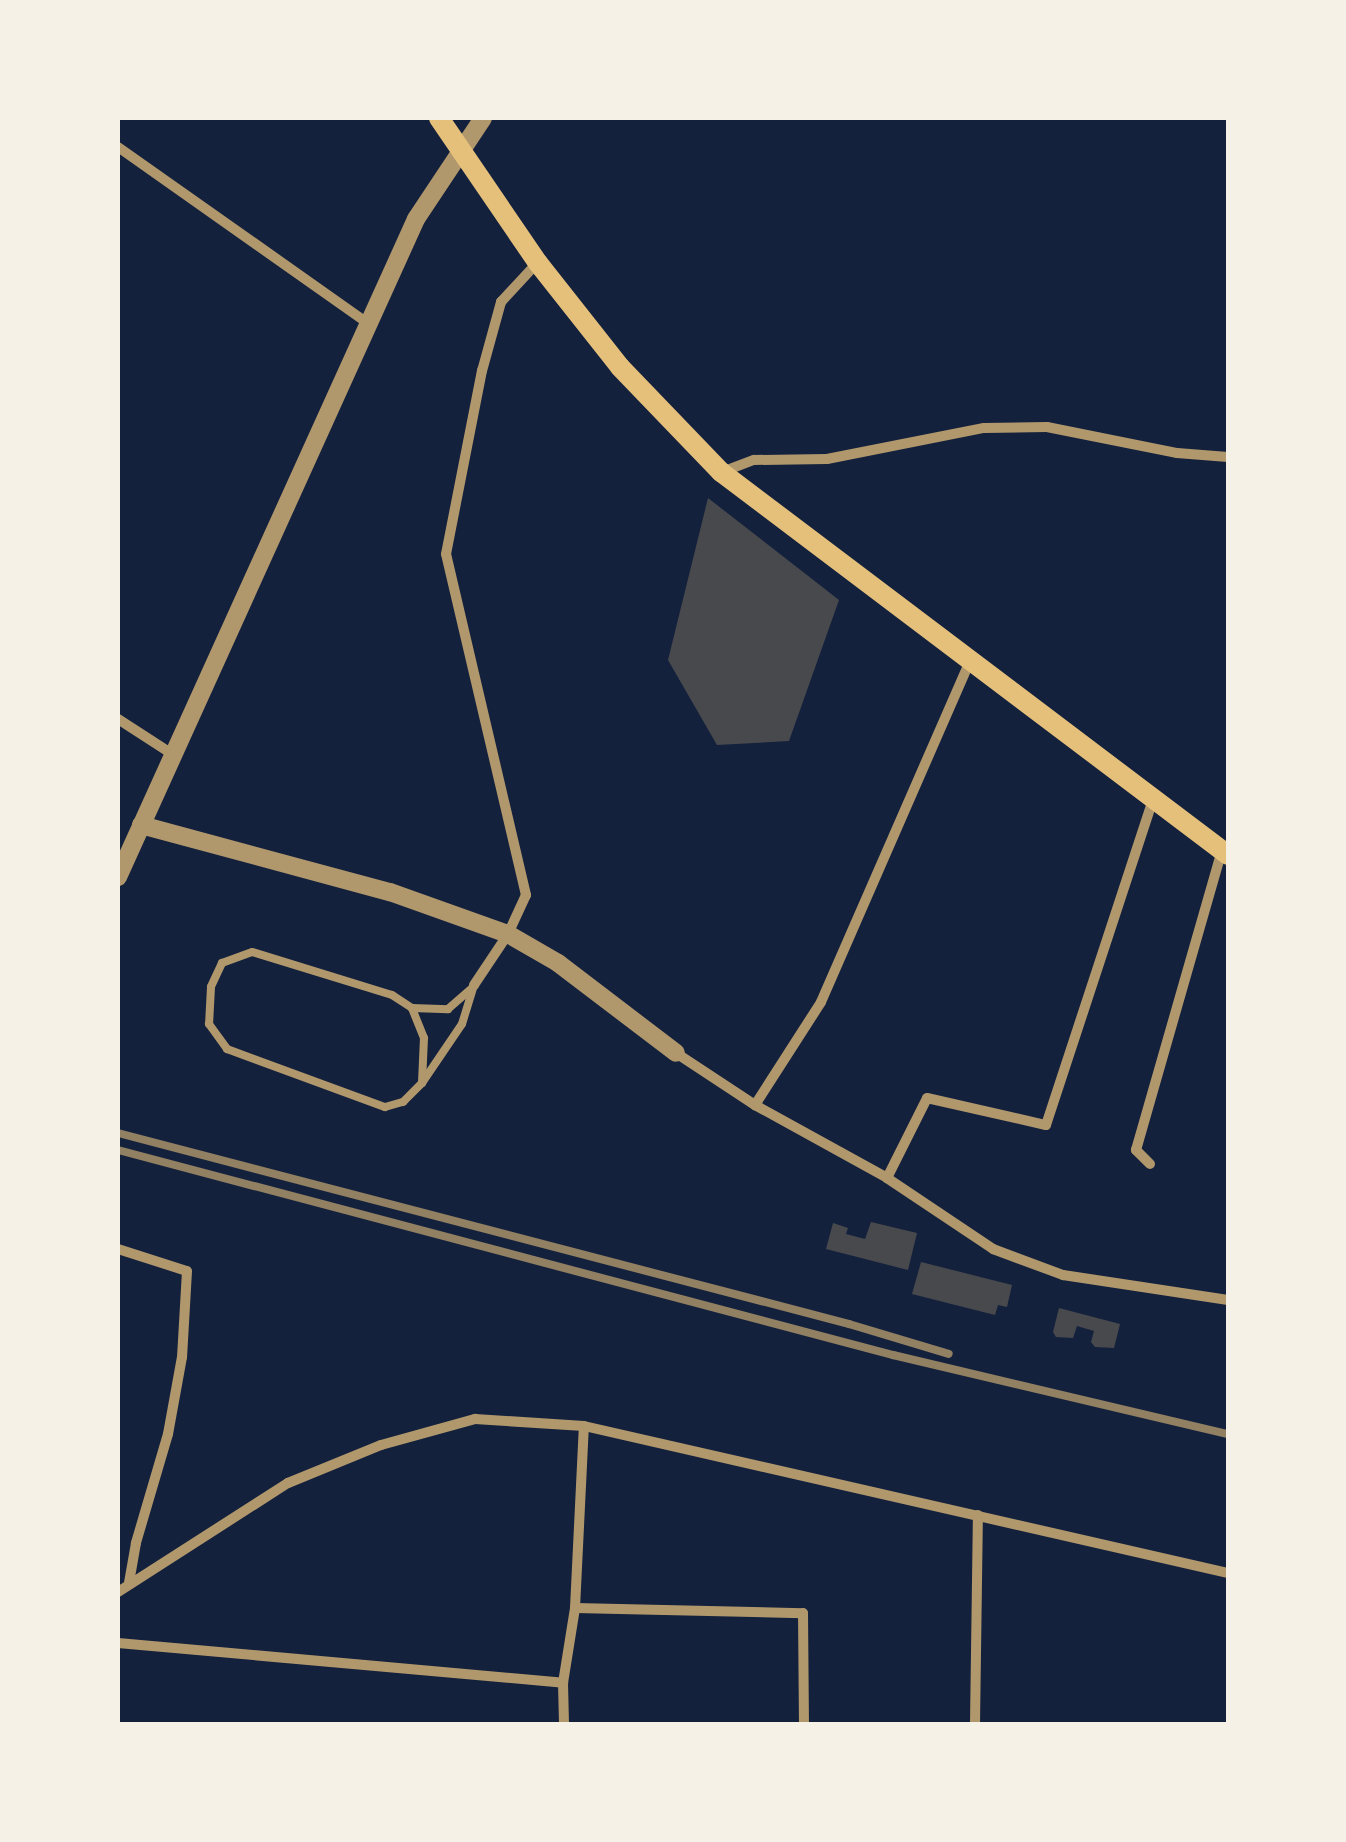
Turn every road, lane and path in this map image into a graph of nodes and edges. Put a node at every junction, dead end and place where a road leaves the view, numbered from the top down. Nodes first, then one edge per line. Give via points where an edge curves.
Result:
1 (439, 118) edge
2 (484, 118) edge
3 (118, 147) edge
4 (460, 151) junction
5 (538, 262) junction
6 (369, 324) junction
7 (1228, 457) edge
8 (721, 472) junction
9 (970, 662) junction
10 (118, 719) edge
11 (172, 754) junction
12 (1154, 796) junction
13 (141, 824) junction
14 (1226, 852) edge
15 (118, 876) edge
16 (508, 934) junction
17 (474, 985) junction
18 (412, 1008) junction
19 (676, 1053) joint
20 (422, 1084) junction
21 (755, 1105) junction
22 (1150, 1164) dead end
23 (887, 1178) junction
24 (118, 1250) edge
25 (1228, 1300) edge
26 (584, 1426) junction
27 (978, 1515) junction
28 (1228, 1573) edge
29 (130, 1582) junction
30 (118, 1592) edge
31 (575, 1608) junction
32 (118, 1643) edge
33 (563, 1684) junction
34 (564, 1724) edge
35 (804, 1724) edge
36 (975, 1724) edge

1 - 4 main road
2 - 4 street
3 - 6 street
4 - 5 main road
4 - 6 street via 416,219
5 - 8 main road via 620,367
5 - 16 street via 501,302 446,554 526,895
6 - 11 street
7 - 8 street via 1176,454 1047,427 984,428 827,460 754,460
8 - 9 main road
9 - 12 main road
9 - 21 street via 821,1002
10 - 11 street
11 - 13 street
12 - 14 main road
12 - 23 street via 1046,1125 927,1098
13 - 15 street
13 - 16 street via 390,892
14 - 22 street via 1136,1150
16 - 17 street
16 - 19 street via 558,963
17 - 18 lane via 448,1009
17 - 20 lane via 462,1024
18 - 20 lane via 424,1038
18 - 20 lane via 392,995 252,952 222,962 211,987 209,1024 227,1048 386,1107
19 - 21 street
21 - 23 street
23 - 25 street via 993,1248 1063,1276
24 - 29 street via 187,1271 172,1414
26 - 27 street
26 - 29 street via 476,1419 381,1445 288,1484
26 - 31 street
27 - 28 street
27 - 36 street
29 - 30 street
31 - 33 street
31 - 35 street via 804,1613
32 - 33 street
33 - 34 street

